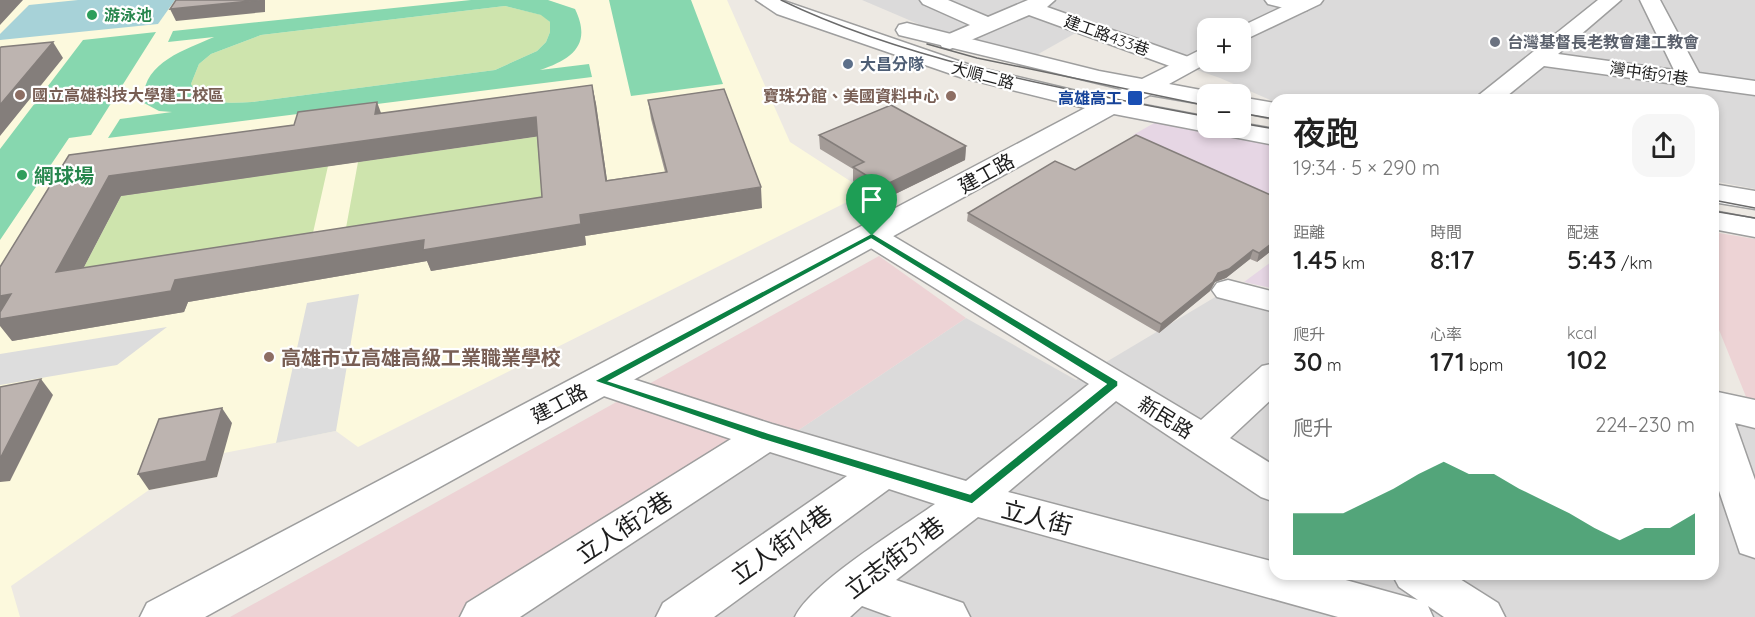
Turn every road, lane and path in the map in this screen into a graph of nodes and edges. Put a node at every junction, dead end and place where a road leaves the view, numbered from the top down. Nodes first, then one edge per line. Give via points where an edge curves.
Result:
1 (766, 0) edge
2 (814, 0) edge
3 (930, 0) edge
4 (1275, 0) edge
5 (1611, 0) edge
6 (1650, 0) edge
7 (1306, 3) edge
8 (1037, 4) edge
9 (988, 25) junction
10 (1251, 30) edge
11 (950, 42) junction
12 (1197, 58) edge
13 (1543, 58) junction
14 (1186, 64) junction
15 (1690, 79) junction
16 (1143, 87) junction
17 (1755, 88) edge
18 (1496, 94) edge
19 (1197, 96) edge
20 (1109, 105) junction
21 (1251, 106) edge
22 (1269, 110) edge
23 (1197, 123) edge
24 (1251, 133) edge
25 (1269, 136) edge
26 (1719, 194) edge
27 (1755, 200) edge
28 (1719, 221) edge
29 (1755, 228) edge
30 (872, 236) junction
31 (1228, 290) dead end
32 (1269, 300) edge
33 (1269, 380) edge
34 (599, 381) junction
35 (1114, 383) junction
36 (1719, 405) edge
37 (1755, 414) edge
38 (1719, 431) edge
39 (765, 436) junction
40 (1203, 440) junction
41 (883, 472) junction
42 (1269, 482) edge
43 (972, 499) junction
44 (1755, 541) edge
45 (1269, 579) edge
46 (1273, 580) edge
47 (1423, 580) edge
48 (856, 585) junction
49 (163, 617) edge
50 (483, 617) edge
51 (679, 617) edge
52 (818, 617) edge
53 (947, 617) edge
54 (1410, 617) edge
55 (1482, 617) edge

1 - 20 street, 大順二路 via 914,56
2 - 11 street, 大順二路
3 - 9 street
4 - 7 street
5 - 13 street
6 - 15 street
7 - 10 street
8 - 9 street
8 - 14 street, 建工路433巷
9 - 11 street
11 - 16 street, 大順二路
12 - 14 street, 建工路
13 - 15 street, 灣中街91巷
13 - 18 street
14 - 16 street, 建工路
15 - 17 street, 灣中街91巷
16 - 19 street, 大順二路
16 - 20 street, 建工路
20 - 23 street, 大順二路
20 - 30 street, 建工路
21 - 22 street
24 - 25 street
26 - 27 street
28 - 29 street
30 - 34 street, 建工路
30 - 35 street, 新民路
31 - 32 street
33 - 40 street
34 - 39 street, 立人街
34 - 49 street, 建工路
35 - 40 street, 新民路
35 - 43 street, 立志街31巷
36 - 37 street
38 - 44 street
39 - 41 street, 立人街
39 - 50 street, 立人街2巷
40 - 42 street, 新民路
41 - 43 street, 立人街
41 - 51 street, 立人街14巷
43 - 45 street, 立人街
43 - 48 street, 立志街31巷
46 - 54 street, 立人街
47 - 55 street
48 - 52 street, 立志街31巷
48 - 53 street

